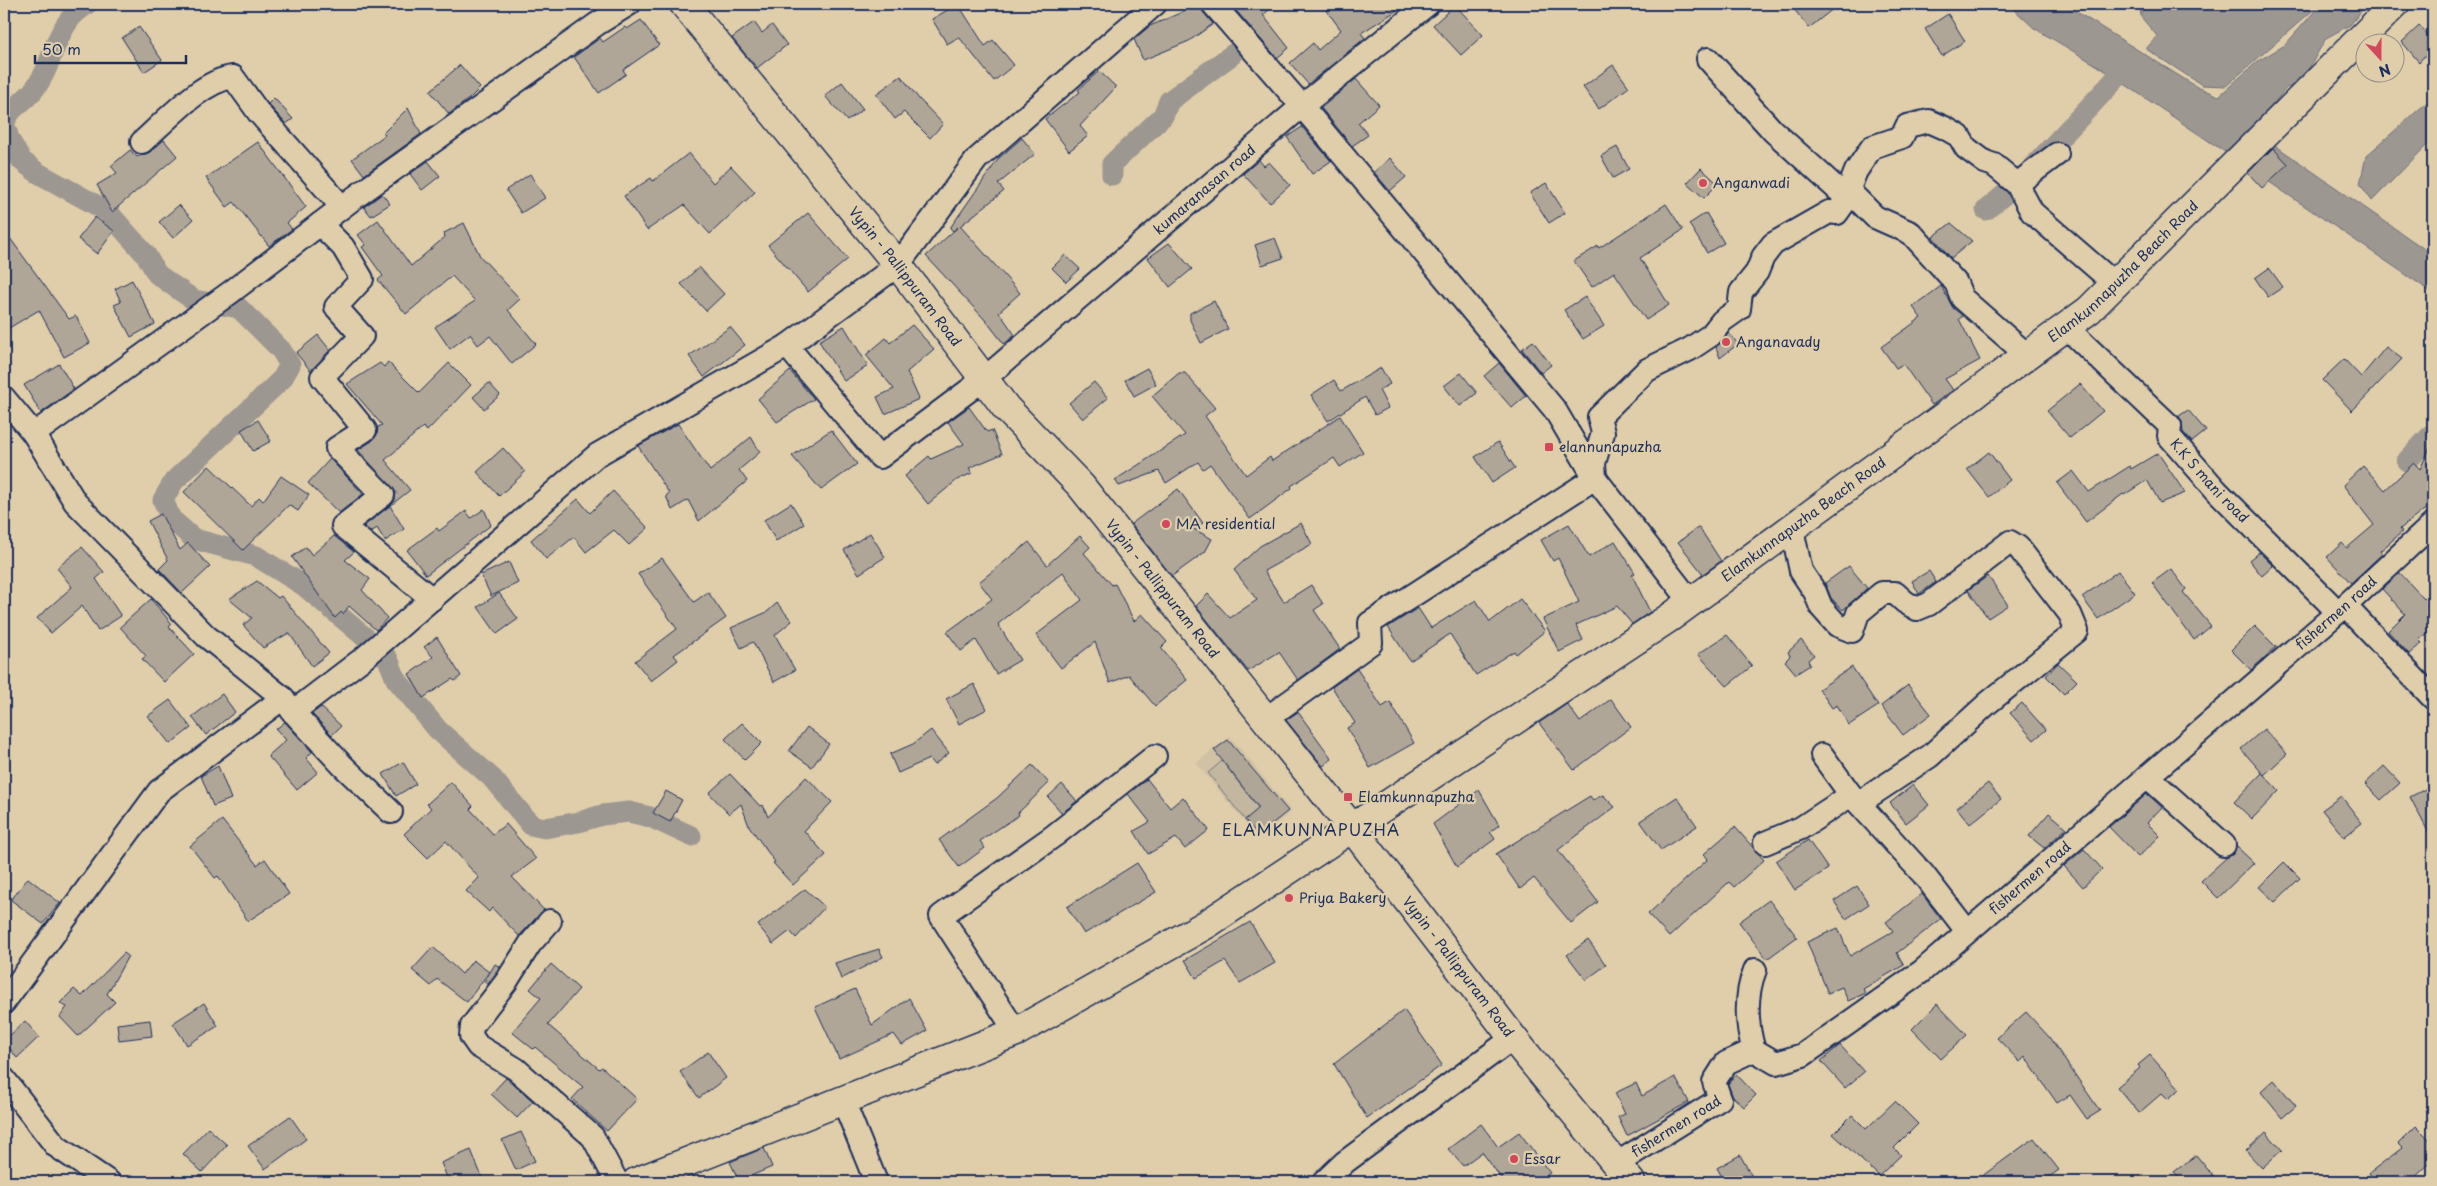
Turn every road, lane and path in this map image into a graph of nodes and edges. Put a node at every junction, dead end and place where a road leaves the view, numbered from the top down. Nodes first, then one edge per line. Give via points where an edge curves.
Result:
1 (630, 4) edge
2 (684, 4) edge
3 (1155, 4) edge
4 (1213, 4) edge
5 (1428, 4) edge
6 (2395, 4) edge
7 (1708, 60) dead end
8 (1302, 106) junction
9 (142, 142) dead end
10 (2057, 154) dead end
11 (2014, 181) junction
12 (1849, 195) junction
13 (342, 207) junction
14 (320, 224) junction
15 (898, 265) junction
16 (2115, 284) junction
17 (2066, 327) junction
18 (787, 346) junction
19 (2027, 355) junction
20 (984, 379) junction
21 (4, 398) edge
22 (34, 434) junction
23 (1595, 478) junction
24 (2433, 524) edge
25 (1792, 529) junction
26 (432, 599) junction
27 (1691, 602) junction
28 (2342, 609) junction
29 (2433, 698) edge
30 (288, 705) junction
31 (1267, 718) junction
32 (1822, 755) dead end
33 (1156, 756) dead end
34 (2148, 777) junction
35 (1855, 799) junction
36 (391, 812) dead end
37 (1352, 828) junction
38 (1765, 843) dead end
39 (2224, 845) dead end
40 (550, 921) dead end
41 (1968, 931) junction
42 (1755, 970) dead end
43 (4, 1002) edge
44 (1016, 1032) junction
45 (1513, 1038) junction
46 (1754, 1050) junction
47 (4, 1079) edge
48 (843, 1100) junction
49 (1623, 1173) edge
50 (109, 1182) edge
51 (617, 1182) edge
52 (636, 1182) edge
53 (876, 1182) edge
54 (1324, 1182) edge

1 - 13 street via 596,24
2 - 15 main road, Vypin - Pallippuram Road
3 - 15 street via 977,159
4 - 8 street
5 - 8 street, kumaranasan road
6 - 16 main road, Elamkunnapuzha Beach Road
7 - 12 street via 1772,131
8 - 20 street, kumaranasan road
8 - 23 street via 1555,410
9 - 13 street via 197,93 224,78 234,77 258,113
10 - 11 street
11 - 12 street via 1966,148 1959,136 1929,121 1907,126 1902,137 1872,147 1856,172
11 - 16 street via 2032,212
12 - 19 street via 1875,217 1912,233 1956,283 1962,298
12 - 23 street via 1837,213 1829,212 1773,244 1741,292 1739,309 1690,349 1647,370 1598,417 1603,433 1594,463
13 - 14 street
14 - 22 street
14 - 26 street via 343,247 362,279 336,307 362,336 322,377 364,430 337,448 383,495 343,526
15 - 18 street
15 - 20 main road, Vypin - Pallippuram Road
16 - 17 main road, Elamkunnapuzha Beach Road
17 - 19 main road, Elamkunnapuzha Beach Road
17 - 28 street, K.K S mani road via 2170,426 2169,436 2216,491
18 - 20 street, kumaranasan road via 880,457
18 - 26 street via 597,455
19 - 25 main road, Elamkunnapuzha Beach Road
20 - 31 main road, Vypin - Pallippuram Road via 1006,408 1081,486
21 - 22 street
22 - 30 street via 75,502 206,636
23 - 27 street
23 - 31 street via 1370,623 1371,644
24 - 28 street, fishermen road
25 - 27 main road, Elamkunnapuzha Beach Road
25 - 35 street via 1802,571 1816,592 1821,607 1837,624 1852,631 1858,613 1882,593 1895,593 1917,609 1929,604 2010,542 2018,547 2070,614 2077,630 1930,756
26 - 30 street via 365,657
27 - 37 main road, Elamkunnapuzha Beach Road
28 - 29 street
28 - 34 street, fishermen road
30 - 36 street via 342,766
30 - 43 street via 159,791
31 - 37 main road, Vypin - Pallippuram Road
32 - 35 street
33 - 44 street via 1055,835 941,916
34 - 39 street
34 - 41 street, fishermen road
35 - 38 street
35 - 41 street via 1923,874
37 - 44 main road, Elamkunnapuzha Beach Road via 1207,924
37 - 45 main road, Vypin - Pallippuram Road
40 - 51 street via 472,1026 471,1036 478,1046 516,1069 593,1138
41 - 46 street, fishermen road via 1920,972 1803,1055 1776,1063
42 - 46 street via 1748,997 1748,1033
44 - 48 main road, Elamkunnapuzha Beach Road
45 - 49 main road, Vypin - Pallippuram Road
45 - 54 street via 1345,1162
46 - 49 street, fishermen road via 1726,1063 1714,1082 1720,1099
47 - 50 street via 56,1146
48 - 52 main road, Elamkunnapuzha Beach Road
48 - 53 street

